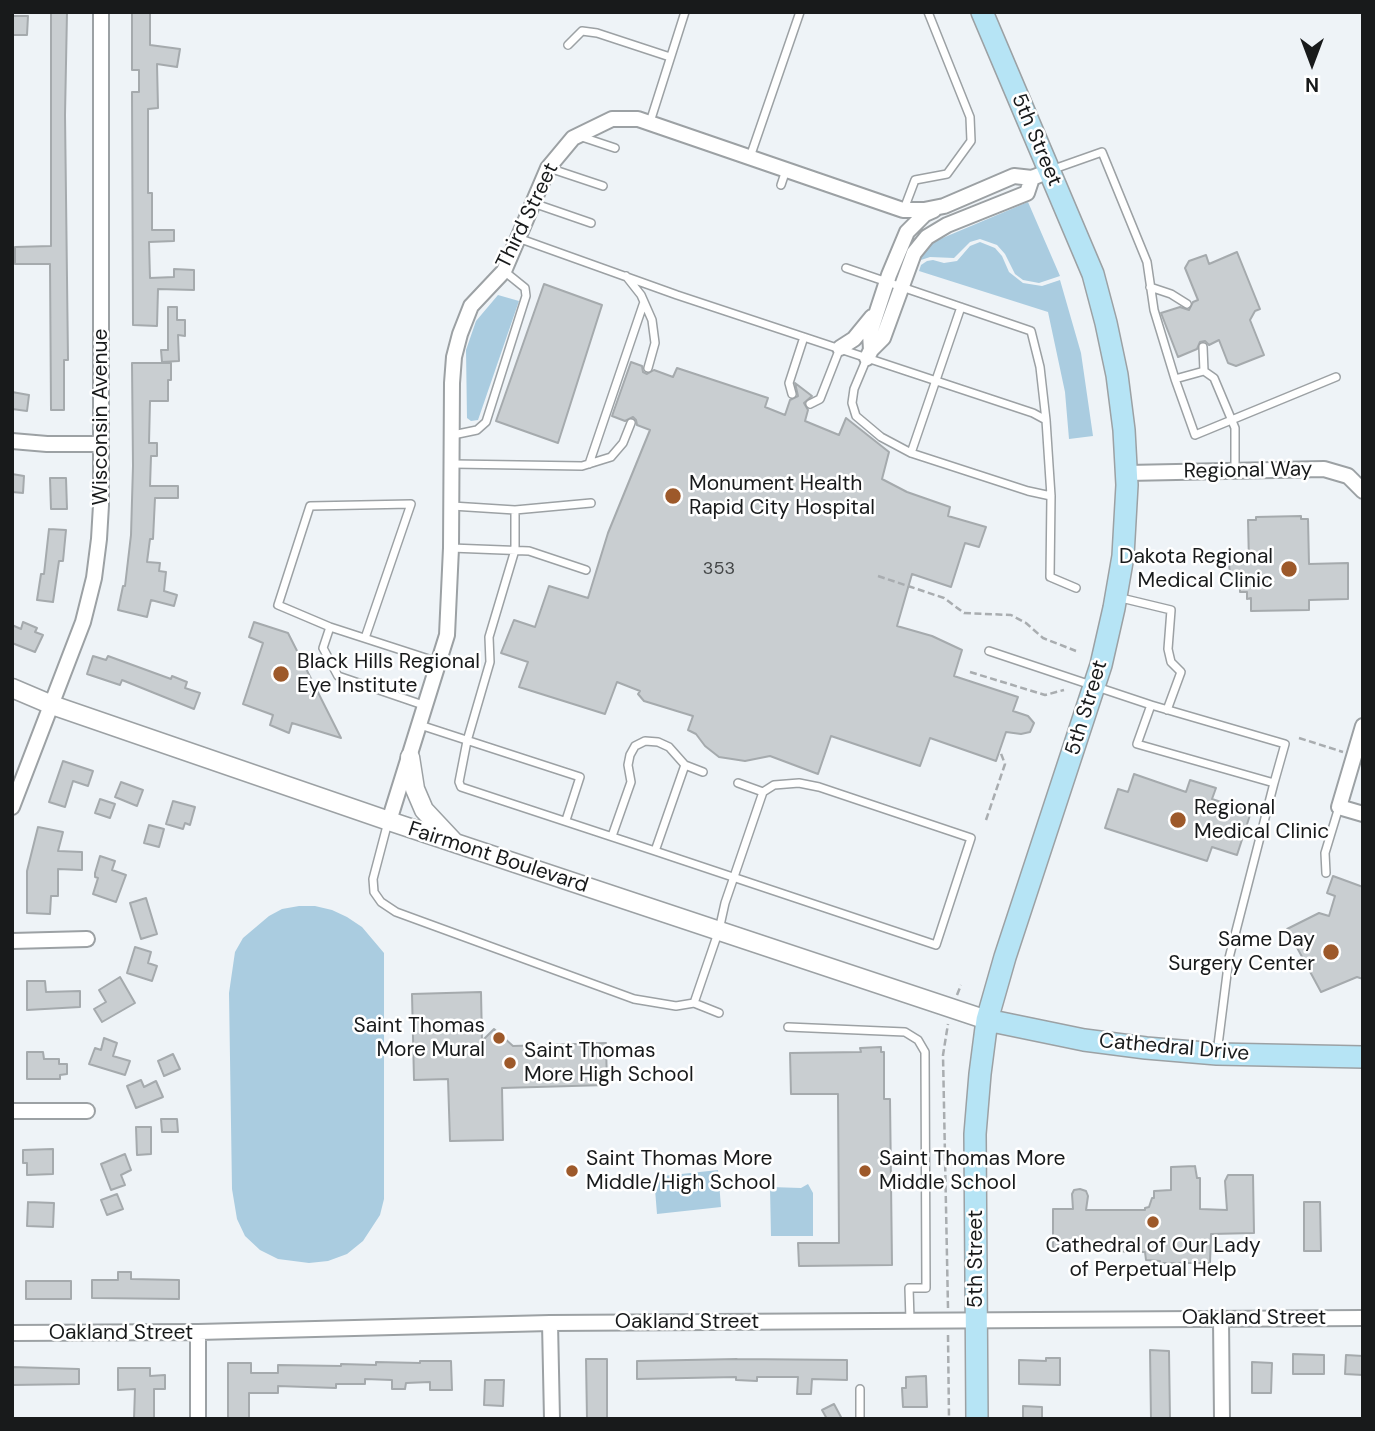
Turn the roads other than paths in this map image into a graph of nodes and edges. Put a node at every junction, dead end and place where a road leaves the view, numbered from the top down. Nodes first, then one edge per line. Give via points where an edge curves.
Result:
1 (101, 12) edge
2 (685, 12) edge
3 (800, 12) edge
4 (928, 12) edge
5 (982, 12) edge
6 (568, 45) dead end
7 (670, 57) junction
8 (650, 122) junction
9 (578, 135) junction
10 (615, 148) dead end
11 (750, 157) junction
12 (548, 168) junction
13 (786, 170) junction
14 (1040, 174) junction
15 (781, 185) dead end
16 (603, 186) dead end
17 (533, 203) junction
18 (942, 206) junction
19 (903, 209) junction
20 (917, 222) junction
21 (591, 223) dead end
22 (947, 225) junction
23 (518, 238) junction
24 (846, 268) dead end
25 (504, 271) junction
26 (626, 276) junction
27 (894, 284) junction
28 (1150, 287) junction
29 (644, 302) junction
30 (1187, 304) dead end
31 (961, 307) junction
32 (876, 313) junction
33 (804, 337) junction
34 (1203, 347) dead end
35 (840, 348) junction
36 (869, 354) junction
37 (648, 368) dead end
38 (1204, 371) junction
39 (1336, 377) dead end
40 (1175, 379) junction
41 (936, 380) junction
42 (792, 394) dead end
43 (810, 404) dead end
44 (1046, 420) junction
45 (1232, 421) junction
46 (631, 423) dead end
47 (453, 435) junction
48 (12, 441) edge
49 (101, 444) junction
50 (911, 453) junction
51 (453, 464) junction
52 (589, 464) junction
53 (1235, 471) junction
54 (1127, 473) junction
55 (1363, 491) edge
56 (1051, 496) junction
57 (591, 502) dead end
58 (452, 506) junction
59 (515, 510) junction
60 (451, 548) junction
61 (515, 550) junction
62 (586, 570) dead end
63 (1076, 588) dead end
64 (1116, 597) junction
65 (330, 627) junction
66 (365, 638) junction
67 (989, 651) dead end
68 (440, 663) junction
69 (1095, 687) junction
70 (12, 688) edge
71 (52, 705) junction
72 (1151, 705) junction
73 (426, 706) junction
74 (1167, 710) junction
75 (420, 726) junction
76 (1363, 726) edge
77 (467, 741) junction
78 (410, 757) junction
79 (685, 765) junction
80 (703, 772) dead end
81 (738, 783) dead end
82 (1274, 783) junction
83 (763, 792) junction
84 (12, 807) edge
85 (1339, 807) junction
86 (1363, 814) edge
87 (566, 820) junction
88 (388, 821) junction
89 (612, 836) junction
90 (457, 844) junction
91 (655, 851) junction
92 (1326, 873) dead end
93 (734, 876) junction
94 (719, 930) junction
95 (87, 939) dead end
96 (12, 941) edge
97 (694, 1003) junction
98 (719, 1013) dead end
99 (987, 1020) junction
100 (788, 1027) dead end
101 (1217, 1054) junction
102 (1363, 1057) edge
103 (12, 1111) edge
104 (87, 1111) dead end
105 (1363, 1318) edge
106 (1221, 1319) junction
107 (910, 1320) junction
108 (976, 1320) junction
109 (550, 1323) junction
110 (198, 1332) junction
111 (12, 1333) edge
112 (860, 1389) dead end
113 (198, 1419) edge
114 (552, 1419) edge
115 (860, 1419) edge
116 (977, 1419) edge
117 (1222, 1419) edge

1 - 49 street, Wisconsin Avenue
2 - 7 lane
3 - 11 lane
4 - 19 lane via 970,117 971,141 947,174 915,180
5 - 14 main road, 5th Street
6 - 7 lane via 582,31
7 - 8 lane
8 - 9 street, Third Street via 612,119
8 - 11 street, Third Street
9 - 10 lane
9 - 12 street, Third Street
11 - 13 street, Third Street
12 - 16 lane
12 - 17 street, Third Street
13 - 15 lane
13 - 19 street, Third Street
14 - 18 street, Third Street via 1014,176
14 - 22 street via 1027,193
14 - 28 lane via 1102,152 1146,262
14 - 54 main road, 5th Street via 1084,251 1106,323 1121,400
17 - 21 lane
17 - 23 street, Third Street
18 - 19 street, Third Street
18 - 20 street
19 - 20 street
20 - 22 street
20 - 27 street via 907,232
22 - 27 street via 927,237
23 - 25 street, Third Street
23 - 26 lane
24 - 27 lane
25 - 47 street, Third Street via 471,306 460,334 452,383
25 - 47 lane via 525,288 526,296 486,422 478,430
26 - 29 lane
26 - 33 lane
27 - 31 lane
27 - 32 street
27 - 36 street via 883,338
28 - 30 lane
28 - 40 lane
29 - 37 lane via 655,343
29 - 52 lane
31 - 41 lane
31 - 44 lane via 1031,331
32 - 35 street
32 - 36 street
33 - 35 lane
33 - 42 lane via 789,383
34 - 38 lane
35 - 36 lane
35 - 43 lane via 820,400
36 - 41 lane
36 - 50 lane via 854,389 856,416
38 - 40 lane
38 - 45 lane via 1214,378
39 - 45 lane
40 - 45 lane via 1195,435
41 - 44 lane
41 - 50 lane
44 - 56 lane
45 - 53 lane
46 - 52 lane via 611,457
47 - 51 street, Third Street
48 - 49 street
49 - 71 street, Wisconsin Avenue via 94,578
50 - 56 lane
51 - 52 lane
51 - 58 street, Third Street
53 - 54 street, Regional Way
53 - 55 street, Regional Way via 1324,469 1348,476
54 - 64 main road, 5th Street
56 - 63 lane via 1051,577
57 - 59 lane
58 - 59 lane
58 - 60 street, Third Street
59 - 61 lane
60 - 61 lane
60 - 68 street, Third Street via 447,635
61 - 62 lane
61 - 77 lane via 489,637 490,662
64 - 69 main road, 5th Street
64 - 74 lane via 1171,610 1168,649 1171,663 1181,672
65 - 66 lane
65 - 66 lane via 278,605 310,506 411,504
65 - 73 lane via 323,648 338,676
66 - 68 lane
67 - 69 lane
68 - 73 street, Third Street
69 - 72 lane
69 - 99 main road, 5th Street
70 - 71 street, Fairmont Boulevard
71 - 84 street, Wisconsin Avenue
71 - 88 street, Fairmont Boulevard
72 - 74 lane
72 - 82 lane via 1138,744
73 - 75 street, Third Street
74 - 82 lane via 1285,744
75 - 77 lane
75 - 78 street, Third Street
76 - 85 street
77 - 87 lane via 461,787
77 - 87 lane via 580,777
78 - 88 street, Third Street
78 - 90 street via 424,810
79 - 80 lane
79 - 89 lane via 658,742 635,746 629,755 631,782
79 - 91 lane
81 - 83 lane
82 - 101 lane via 1229,958
83 - 93 lane
83 - 93 lane via 774,785 819,787 971,838 936,945
85 - 86 street
85 - 92 lane via 1325,853
87 - 89 lane
88 - 90 street, Fairmont Boulevard
88 - 97 lane via 373,878 374,892 396,912 634,999 676,1006
89 - 91 lane
90 - 94 street, Fairmont Boulevard
91 - 93 lane
93 - 94 lane
94 - 97 lane
94 - 99 street, Fairmont Boulevard
95 - 96 street
97 - 98 lane
99 - 101 main road, Cathedral Drive via 1084,1040
99 - 108 main road, 5th Street via 975,1134
100 - 107 lane via 905,1032 918,1040 925,1052 926,1288 909,1289
101 - 102 main road, Cathedral Drive
103 - 104 street
105 - 106 street, Oakland Street
106 - 108 street, Oakland Street
106 - 117 street
107 - 108 street, Oakland Street
107 - 109 street, Oakland Street
108 - 116 main road, 5th Street
109 - 110 street, Oakland Street
109 - 114 street
110 - 111 street, Oakland Street
110 - 113 street
112 - 115 lane

